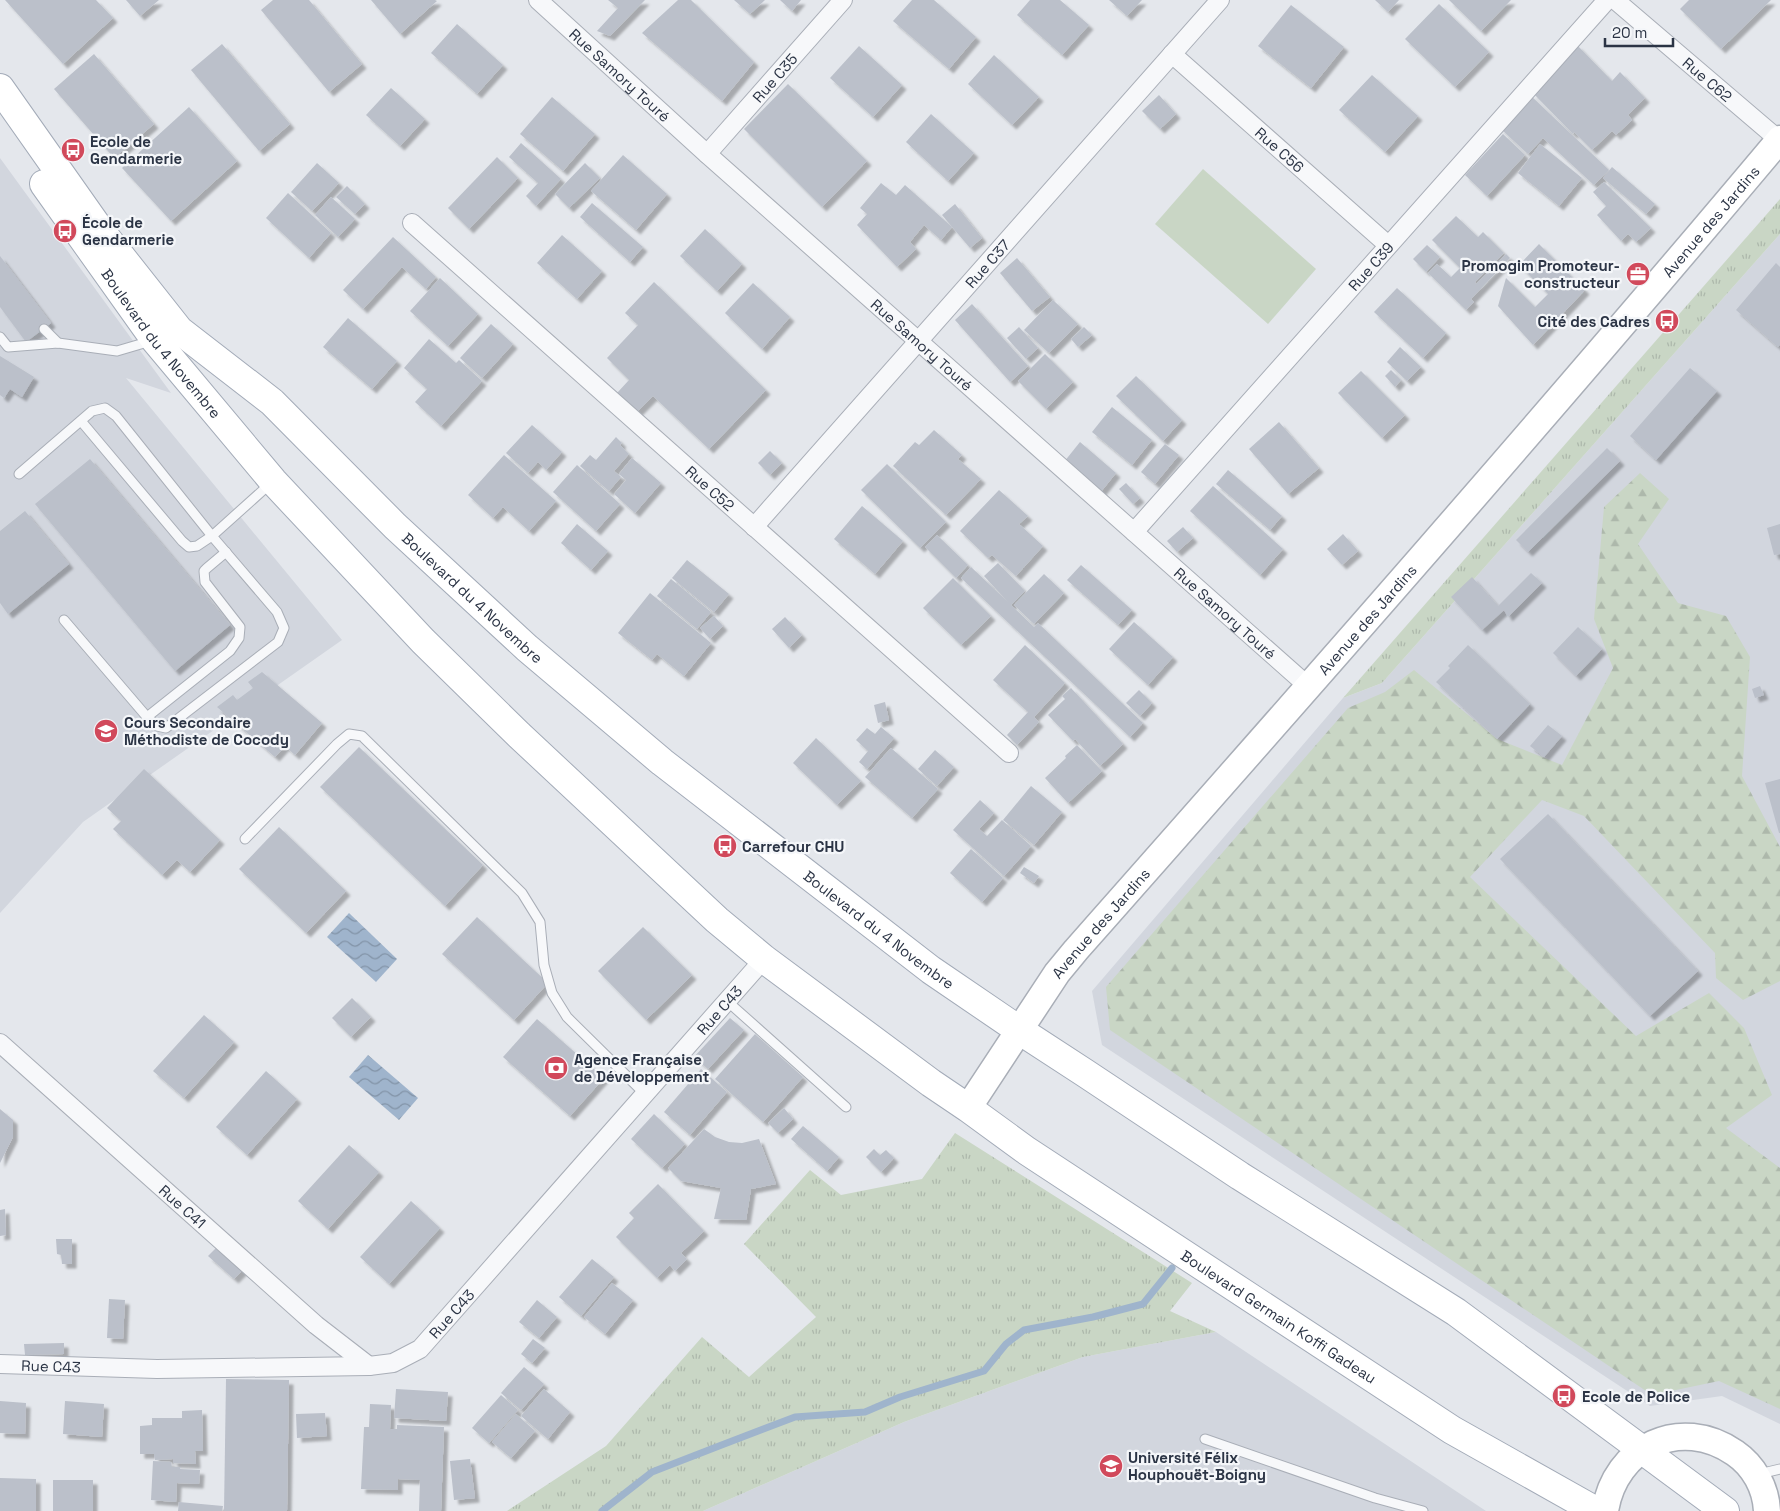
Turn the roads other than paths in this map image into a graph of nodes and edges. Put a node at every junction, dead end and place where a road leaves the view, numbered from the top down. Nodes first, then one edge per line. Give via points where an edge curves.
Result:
1 (538, 0) edge
2 (843, 0) edge
3 (1220, 0) edge
4 (1606, 0) edge
5 (1615, 0) edge
6 (1172, 54) junction
7 (0, 88) edge
8 (0, 120) edge
9 (1780, 140) edge
10 (707, 154) junction
11 (412, 223) dead end
12 (1388, 245) junction
13 (44, 329) dead end
14 (0, 337) edge
15 (155, 340) junction
16 (918, 342) junction
17 (58, 343) junction
18 (81, 421) junction
19 (19, 474) dead end
20 (273, 481) junction
21 (754, 527) junction
22 (1134, 532) junction
23 (212, 536) junction
24 (226, 552) junction
25 (64, 620) dead end
26 (1309, 687) junction
27 (147, 717) junction
28 (1009, 753) dead end
29 (245, 839) dead end
30 (764, 959) junction
31 (727, 1001) junction
32 (1019, 1030) junction
33 (0, 1044) edge
34 (645, 1094) junction
35 (846, 1107) dead end
36 (968, 1108) junction
37 (0, 1364) edge
38 (369, 1366) junction
39 (1205, 1439) dead end
40 (1641, 1450) junction
41 (1768, 1472) edge
42 (1423, 1511) edge
43 (1596, 1511) edge
44 (1605, 1511) edge
45 (1725, 1511) edge
46 (1768, 1511) edge

1 - 10 street, Rue Samory Touré
2 - 10 street, Rue C35
3 - 6 street, Rue C37
4 - 12 street, Rue C39
5 - 9 street, Rue C62
6 - 12 street, Rue C56
6 - 16 street, Rue C37
7 - 32 main road, Boulevard du 4 Novembre via 100,230 179,330 272,402 395,526 527,648 662,762 931,970
8 - 15 main road, Boulevard du 4 Novembre
9 - 26 main road, Avenue des Jardins
10 - 16 street, Rue Samory Touré
11 - 21 street, Rue C52
12 - 22 street, Rue C39
13 - 17 lane
14 - 17 lane via 8,347
15 - 17 lane via 117,351
15 - 20 main road, Boulevard du 4 Novembre
16 - 21 street, Rue C37
16 - 22 street, Rue Samory Touré
18 - 19 lane
18 - 23 lane via 182,541 189,546 197,546
18 - 23 lane via 92,411 105,408 116,416
20 - 23 lane
20 - 30 main road, Boulevard du 4 Novembre via 423,641 505,721 717,920
21 - 28 street, Rue C52
22 - 26 street, Rue Samory Touré
23 - 24 lane
24 - 27 lane via 204,571 205,582 240,627 239,638 230,651
24 - 27 lane via 277,612 284,628 282,636 166,728 157,726
25 - 27 lane
26 - 32 main road, Avenue des Jardins via 1076,950
29 - 34 lane via 337,744 349,734 362,736 522,893 540,922 544,966 552,993 568,1017
30 - 31 street, Rue C43
30 - 36 main road, Boulevard du 4 Novembre
31 - 34 street, Rue C43
31 - 35 lane
32 - 36 main road, Avenue des Jardins
32 - 40 main road via 1240,1176 1456,1312
33 - 38 street, Rue C41 via 316,1325
34 - 38 street, Rue C43 via 420,1349 393,1363
36 - 43 main road, Boulevard Germain Koffi Gadeau via 1026,1151 1452,1430
37 - 38 street, Rue C43 via 157,1369
39 - 42 lane via 1375,1498
40 - 41 main road via 1673,1437 1699,1437 1723,1444
40 - 44 main road via 1613,1482
40 - 45 main road
41 - 46 main road

